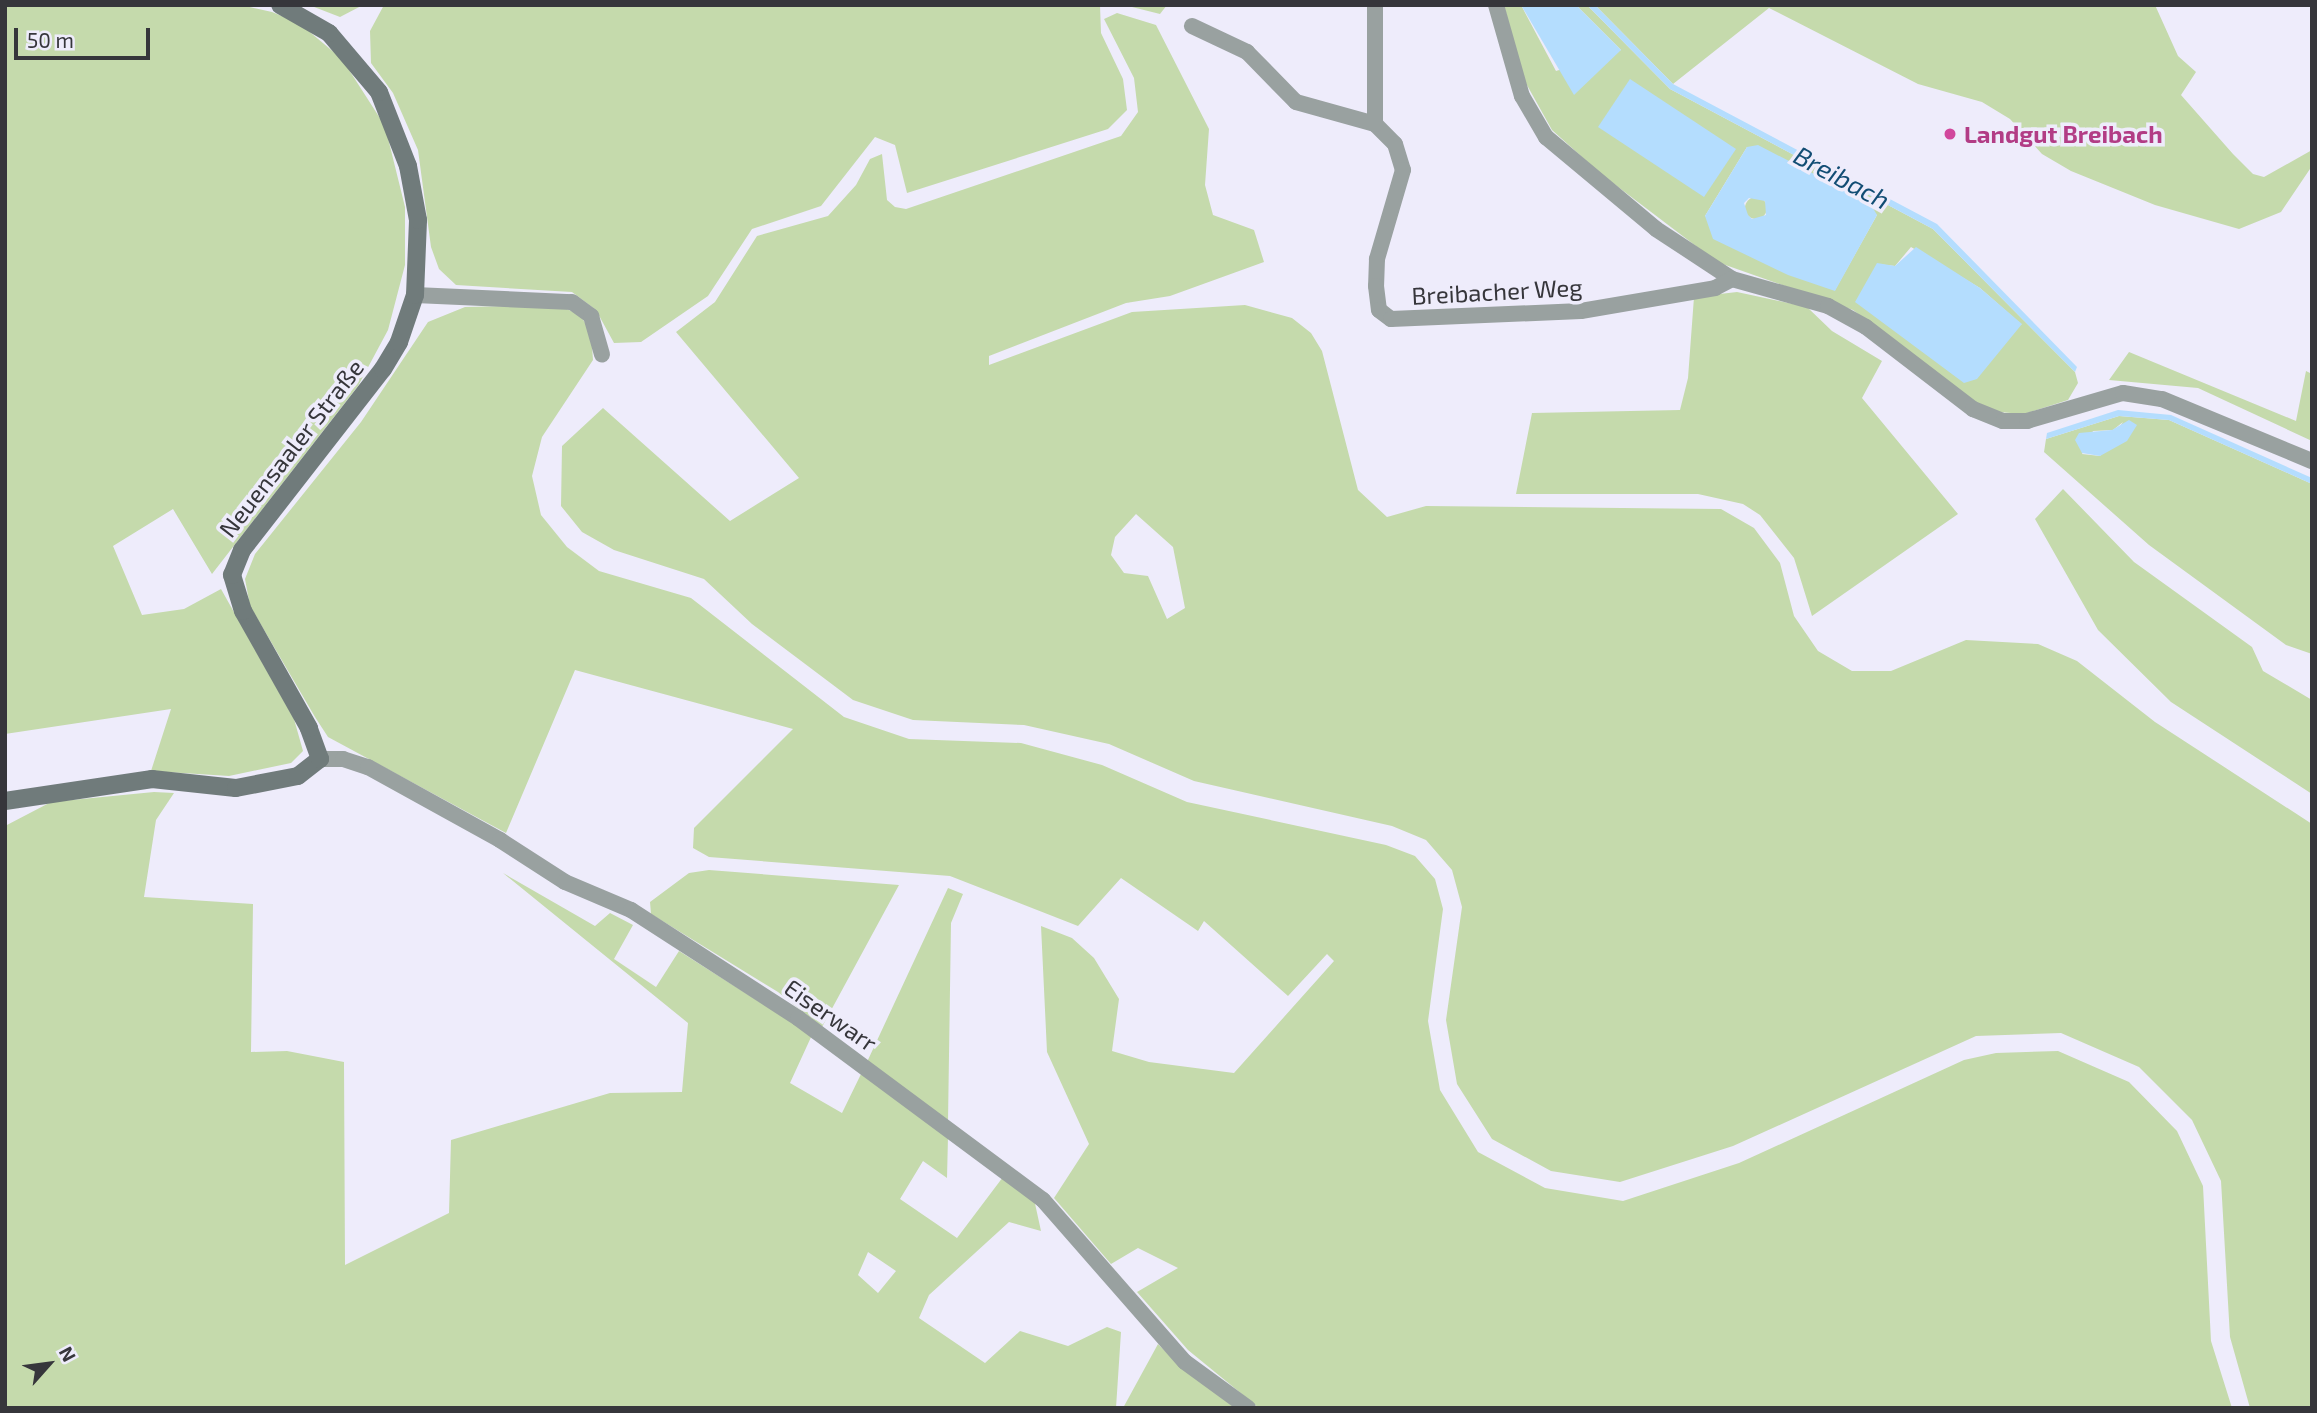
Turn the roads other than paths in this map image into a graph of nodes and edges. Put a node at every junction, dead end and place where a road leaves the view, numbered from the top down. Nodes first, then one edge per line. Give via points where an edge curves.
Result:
1 (280, 5) edge
2 (1375, 5) edge
3 (1496, 5) edge
4 (1192, 26) dead end
5 (1375, 124) junction
6 (1732, 279) junction
7 (415, 295) junction
8 (602, 354) dead end
9 (2312, 461) edge
10 (320, 759) junction
11 (5, 801) edge
12 (1248, 1408) edge

1 - 7 street, Neuensaaler Straße via 311,20 345,47 391,116 416,206
2 - 5 street
3 - 6 street via 1522,96 1546,136 1656,229
4 - 5 street via 1247,52 1296,102
5 - 6 street, Breibacher Weg via 1395,144 1403,170 1377,259 1379,310 1391,319 1581,311 1715,288
6 - 9 street via 1828,306 1866,327 1973,409 2003,421 2027,421 2123,393 2162,399
7 - 8 street via 572,302 591,316
7 - 10 street, Neuensaaler Straße via 383,369 242,550 233,568 234,592 309,729
10 - 11 street via 298,776 236,788 152,779
10 - 12 street, Eiserwarr via 343,759 368,767 500,840 565,882 631,910 798,1018 1043,1200 1185,1362

